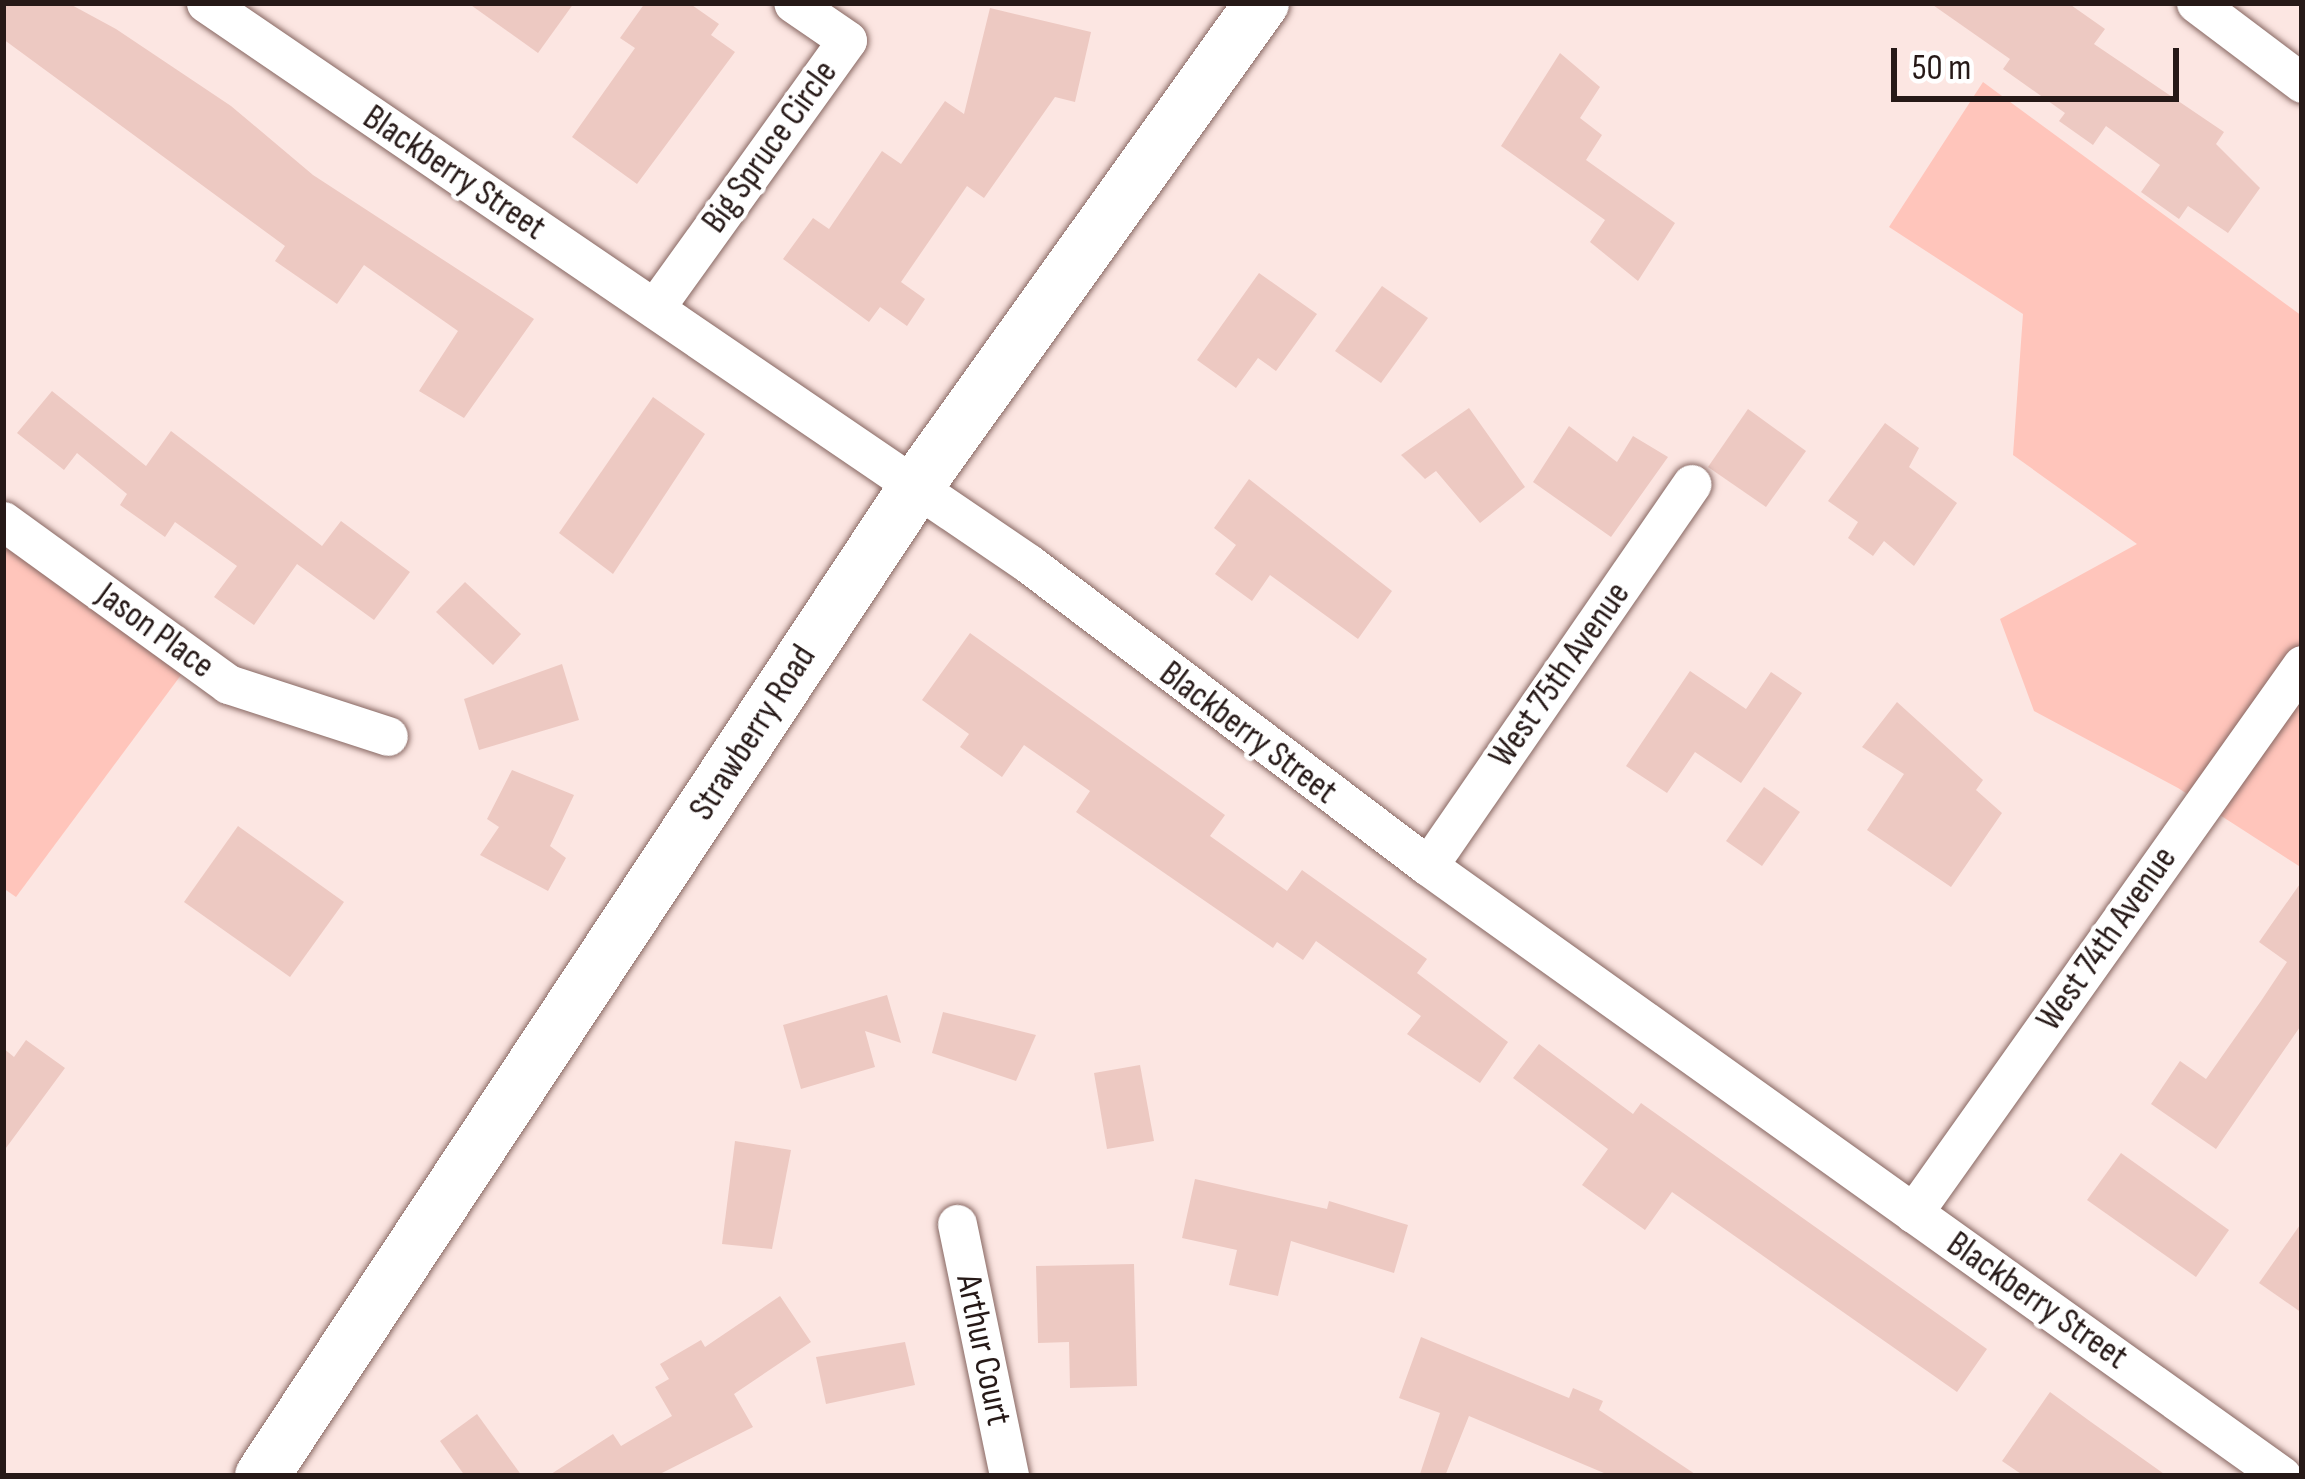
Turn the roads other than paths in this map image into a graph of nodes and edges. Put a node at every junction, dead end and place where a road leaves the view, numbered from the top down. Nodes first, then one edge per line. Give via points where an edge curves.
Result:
1 (206, 3) edge
2 (793, 3) edge
3 (1262, 3) edge
4 (2196, 3) edge
5 (2302, 83) edge
6 (656, 306) junction
7 (1692, 484) dead end
8 (917, 485) junction
9 (3, 521) edge
10 (2302, 664) edge
11 (388, 736) dead end
12 (1428, 866) junction
13 (1913, 1213) junction
14 (957, 1224) dead end
15 (262, 1476) edge
16 (1009, 1476) edge
17 (2282, 1476) edge

1 - 6 street, Blackberry Street
2 - 6 street, Big Spruce Circle via 847,40
3 - 8 street, Strawberry Road
4 - 5 street
6 - 8 street, Blackberry Street
7 - 12 street, West 75th Avenue
8 - 12 street, Blackberry Street
8 - 15 street, Strawberry Road
9 - 11 street, Jason Place via 228,684
10 - 13 street, West 74th Avenue
12 - 13 street, Blackberry Street
13 - 17 street, Blackberry Street
14 - 16 street, Arthur Court

